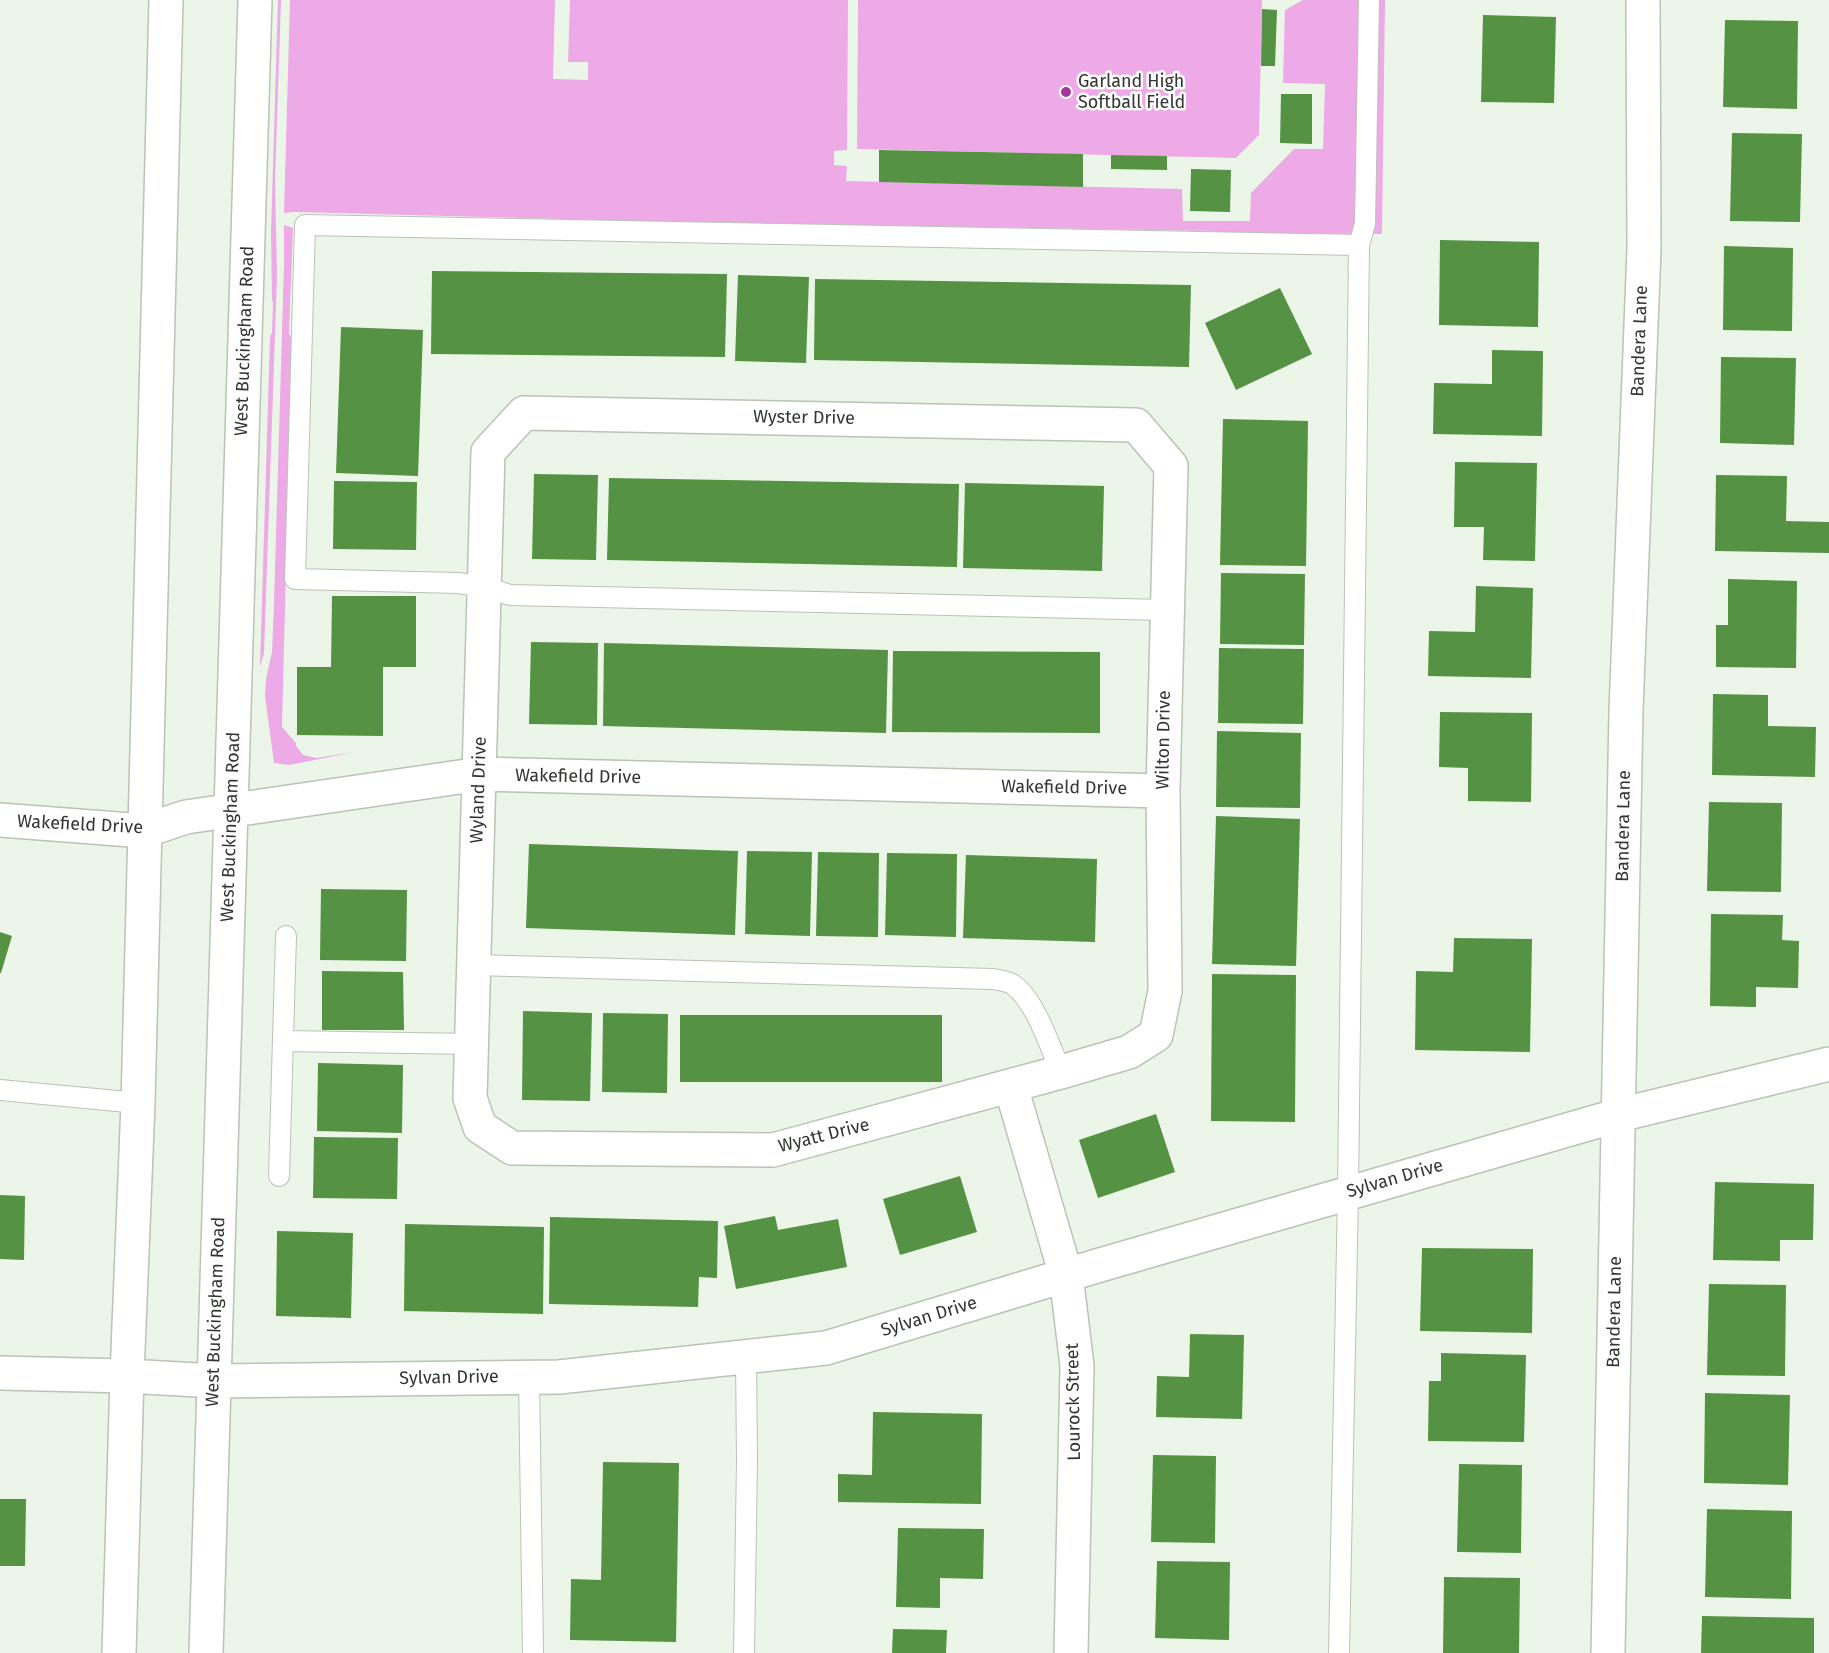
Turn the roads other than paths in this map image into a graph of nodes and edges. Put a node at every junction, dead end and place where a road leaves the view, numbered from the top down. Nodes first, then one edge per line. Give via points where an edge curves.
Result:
1 (166, 0) edge
2 (255, 0) edge
3 (1369, 0) edge
4 (1643, 0) edge
5 (1359, 245) junction
6 (1136, 425) joint
7 (488, 452) joint
8 (485, 587) junction
9 (1167, 610) junction
10 (480, 774) junction
11 (1162, 790) junction
12 (231, 811) junction
13 (0, 820) edge
14 (144, 831) junction
15 (286, 936) dead end
16 (474, 965) junction
17 (283, 1041) junction
18 (472, 1044) junction
19 (1129, 1052) joint
20 (1829, 1064) edge
21 (1061, 1072) junction
22 (1011, 1087) junction
23 (0, 1090) edge
24 (138, 1103) junction
25 (1619, 1115) junction
26 (480, 1127) joint
27 (279, 1176) dead end
28 (1348, 1193) junction
29 (1066, 1275) junction
30 (746, 1357) junction
31 (0, 1373) edge
32 (127, 1376) junction
33 (529, 1377) junction
34 (214, 1381) junction
35 (119, 1653) edge
36 (206, 1653) edge
37 (534, 1653) edge
38 (744, 1653) edge
39 (1071, 1653) edge
40 (1339, 1653) edge
41 (1608, 1653) edge

1 - 14 street
2 - 12 street, West Buckingham Road
3 - 5 lane via 1365,224
4 - 25 street, Bandera Lane via 1644,249 1626,710
5 - 8 lane via 305,225 295,579
5 - 28 lane
6 - 7 street, Wyster Drive via 524,413
6 - 9 street, Wilton Drive via 1171,466
7 - 8 street, Wyland Drive
8 - 9 lane via 510,595
8 - 10 street, Wyland Drive
9 - 11 street, Wilton Drive
10 - 11 street, Wakefield Drive
10 - 12 street, Wakefield Drive
10 - 16 street, Wyland Drive
11 - 19 street, Wilton Drive via 1165,991 1156,1035
12 - 14 street, Wakefield Drive via 186,817
12 - 34 street, West Buckingham Road
13 - 14 street, Wakefield Drive
14 - 24 street
15 - 17 lane
16 - 18 street, Wyland Drive
16 - 21 lane via 993,979 1011,983 1022,994 1035,1013
17 - 18 lane
17 - 27 lane
18 - 26 street, Wyland Drive via 470,1098
19 - 21 street, Wyatt Drive
20 - 25 street, Sylvan Drive
21 - 22 street, Wyatt Drive
22 - 26 street, Wyatt Drive via 773,1149 512,1148
22 - 29 street, Lourock Street
23 - 24 lane
24 - 32 street
25 - 28 street, Sylvan Drive
25 - 41 street, Bandera Lane
28 - 29 street, Sylvan Drive
28 - 40 lane
29 - 30 street, Sylvan Drive via 826,1348
29 - 39 street, Lourock Street via 1077,1366
30 - 33 street, Sylvan Drive
30 - 38 lane
31 - 32 street, Sylvan Drive
32 - 34 street, Sylvan Drive
32 - 35 street
33 - 34 street, Sylvan Drive
33 - 37 lane
34 - 36 street, West Buckingham Road

